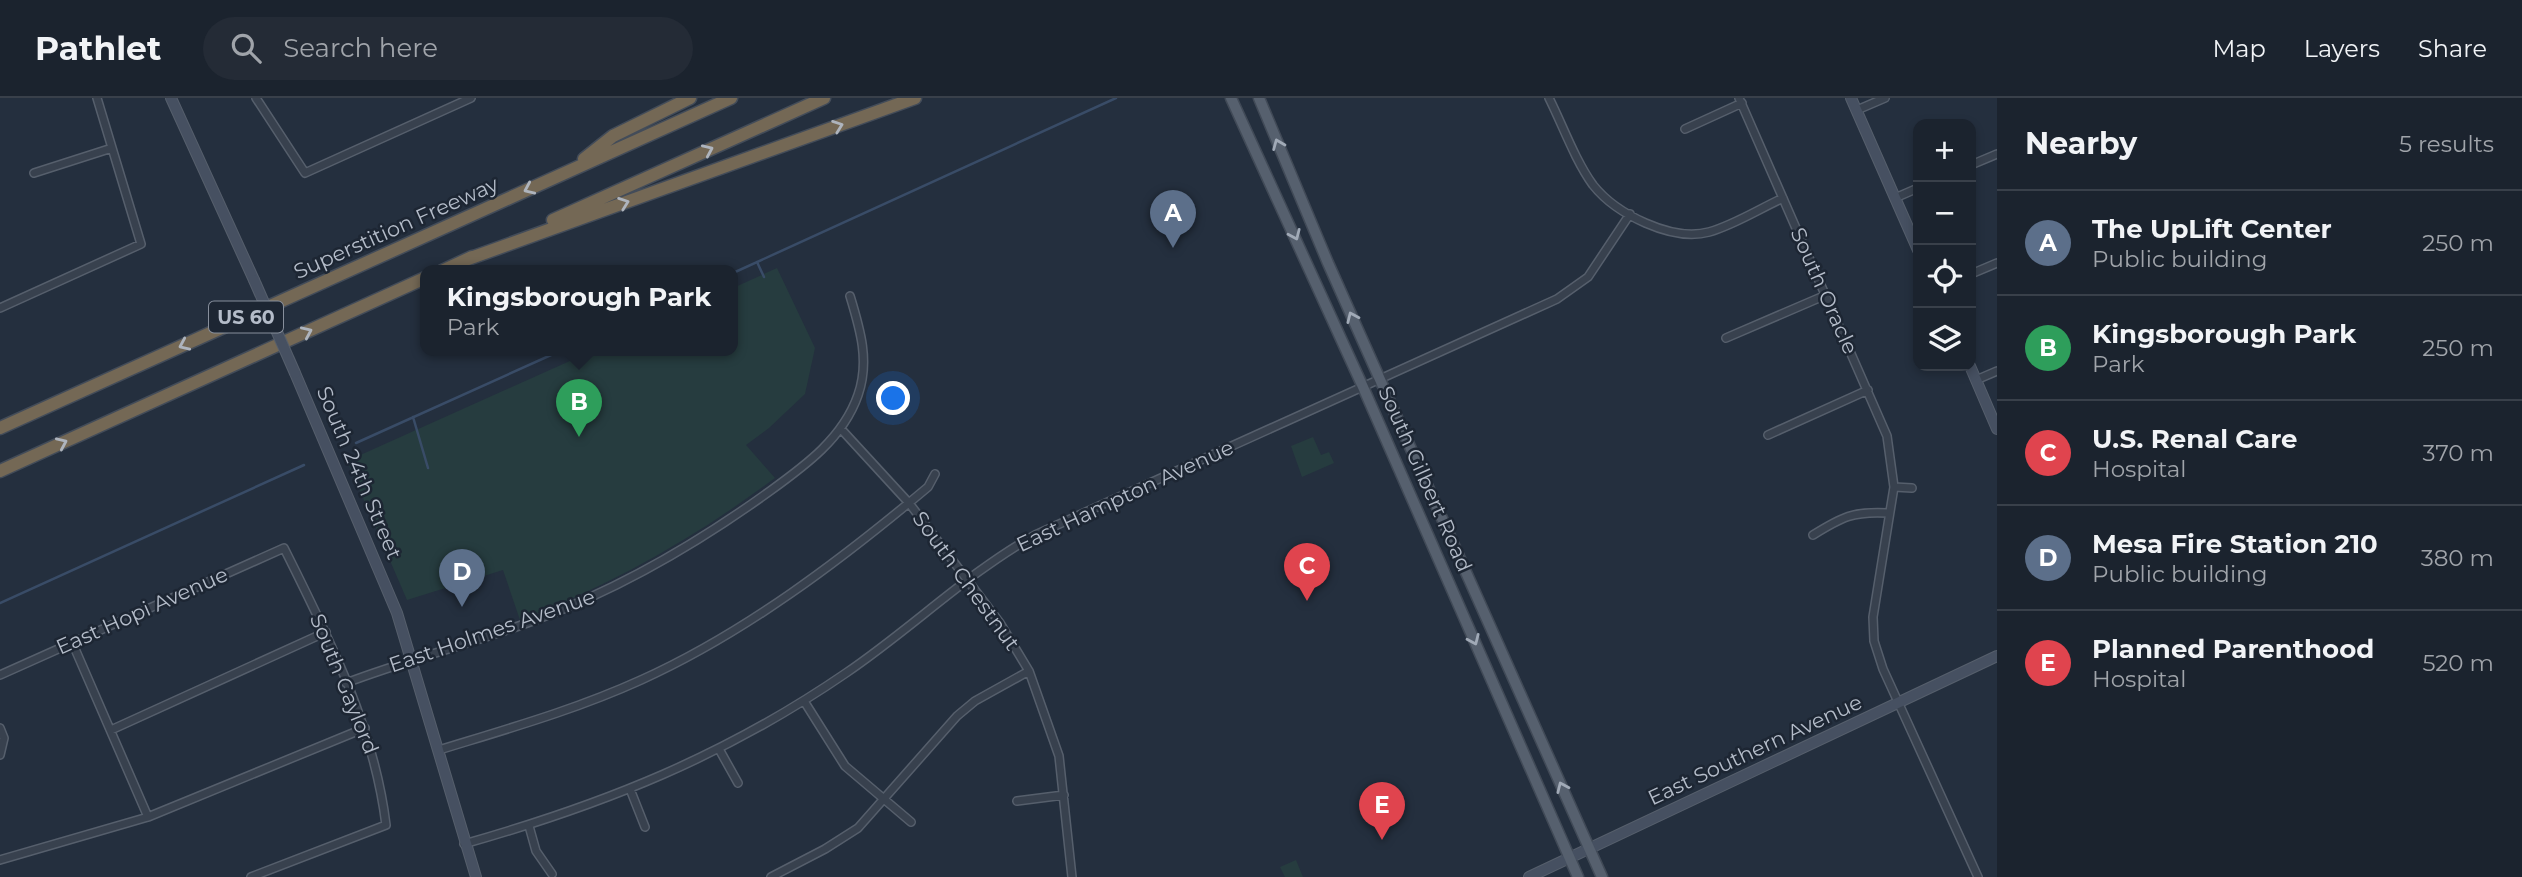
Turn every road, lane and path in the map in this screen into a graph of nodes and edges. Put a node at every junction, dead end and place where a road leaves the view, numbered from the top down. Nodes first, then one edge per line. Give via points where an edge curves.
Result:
1 (97, 98) edge
2 (172, 98) edge
3 (256, 98) edge
4 (471, 98) edge
5 (690, 98) edge
6 (731, 98) edge
7 (824, 98) edge
8 (915, 98) edge
9 (1231, 98) edge
10 (1259, 98) edge
11 (1549, 98) edge
12 (1851, 98) edge
13 (1885, 98) edge
14 (1741, 101) edge
15 (1857, 110) junction
16 (1685, 129) dead end
17 (112, 148) junction
18 (1997, 153) edge
19 (1976, 163) edge
20 (567, 172) junction
21 (34, 173) dead end
22 (1913, 190) edge
23 (1783, 198) junction
24 (1895, 198) junction
25 (1630, 214) junction
26 (1916, 245) edge
27 (468, 259) junction
28 (1997, 263) edge
29 (455, 265) edge
30 (1976, 272) edge
31 (420, 280) edge
32 (1826, 295) junction
33 (850, 296) dead end
34 (0, 308) edge
35 (1726, 338) dead end
36 (1972, 371) edge
37 (1997, 371) edge
38 (1380, 380) junction
39 (1976, 380) junction
40 (1363, 387) junction
41 (1868, 390) junction
42 (0, 428) edge
43 (841, 429) junction
44 (1997, 429) edge
45 (1768, 435) dead end
46 (0, 471) edge
47 (935, 474) dead end
48 (1894, 487) junction
49 (1912, 488) dead end
50 (909, 503) junction
51 (1888, 513) junction
52 (1813, 535) dead end
53 (284, 548) joint
54 (968, 581) junction
55 (326, 632) junction
56 (72, 642) junction
57 (1997, 656) edge
58 (412, 659) junction
59 (1029, 671) junction
60 (0, 675) edge
61 (346, 683) junction
62 (804, 701) junction
63 (1898, 703) junction
64 (0, 728) edge
65 (365, 729) junction
66 (111, 730) junction
67 (719, 749) junction
68 (439, 750) junction
69 (0, 755) edge
70 (738, 783) dead end
71 (630, 789) junction
72 (1064, 795) junction
73 (883, 800) junction
74 (1017, 801) dead end
75 (148, 817) junction
76 (911, 822) dead end
77 (529, 826) junction
78 (645, 827) dead end
79 (464, 844) junction
80 (1589, 850) junction
81 (1570, 859) junction
82 (0, 860) edge
83 (552, 874) dead end
84 (251, 877) edge
85 (476, 877) edge
86 (771, 877) edge
87 (1072, 877) edge
88 (1529, 877) edge
89 (1578, 877) edge
90 (1602, 877) edge
91 (1978, 877) edge

1 - 17 street
2 - 58 street, South 24th Street, bridge via 386,583
3 - 4 street via 305,173
5 - 20 highway via 613,136
6 - 20 highway, Superstition Freeway / US 60
27 -> 7 highway
27 -> 8 highway
9 -> 40 main road, South Gilbert Road
38 -> 10 main road, South Gilbert Road
11 - 25 street via 1594,186
12 - 15 street
13 - 15 street
14 - 16 street
14 - 23 street, South Oracle
15 - 24 street
17 - 21 street
17 - 34 street via 141,244
18 - 19 street
20 -> 42 highway, Superstition Freeway / US 60
22 - 24 street
23 - 25 street via 1703,233 1671,231
23 - 32 street, South Oracle
24 - 26 street
25 - 38 street, East Hampton Avenue via 1605,255 1572,290
27 - 29 highway
28 - 30 street
46 -> 31 highway, US 60
32 - 35 street
32 - 41 street, South Oracle
33 - 43 street, East Holmes Avenue via 864,354 859,393
36 - 39 street
37 - 39 street
38 - 40 street, East Hampton Avenue
80 -> 38 main road, South Gilbert Road
39 - 44 street
40 - 54 street, East Hampton Avenue via 1045,530
40 -> 81 main road, South Gilbert Road
41 - 45 street
41 - 48 street, South Oracle via 1887,436
43 - 50 street, South Chestnut
43 - 58 street, East Holmes Avenue via 763,496 649,569 538,619
47 - 50 street via 928,488
48 - 49 street
48 - 51 street, South Oracle
50 - 54 street, South Chestnut
50 - 68 street via 758,615 675,663 566,711
51 - 52 street via 1853,513
51 - 63 street, South Oracle via 1873,630
53 - 55 street, South Gaylord
53 - 56 street, East Hopi Avenue
54 - 59 street, South Chestnut
54 - 62 street, East Hampton Avenue via 880,650
55 - 61 street, South Gaylord
55 - 66 street
56 - 60 street, East Hopi Avenue
56 - 66 street
57 - 63 street, East Southern Avenue
58 - 61 street, East Holmes Avenue
58 - 68 street, South 24th Street
59 - 72 street, South Chestnut via 1059,756
59 - 73 street via 957,716
61 - 65 street, South Gaylord
62 - 67 street, East Hampton Avenue
62 - 73 street via 845,766
63 - 80 street, East Southern Avenue
63 - 91 street, South Oracle
64 - 69 street via 4,738
65 - 75 street
65 - 84 street, South Gaylord via 379,772 386,825
66 - 75 street
67 - 70 street
67 - 71 street, East Hampton Avenue
68 - 79 street, South 24th Street
71 - 77 street, East Hampton Avenue
71 - 78 street
72 - 74 street
72 - 87 street, South Chestnut
73 - 76 street
73 - 86 street via 843,839
75 - 82 street
77 - 79 street, East Hampton Avenue
77 - 83 street
79 - 85 street, South 24th Street
80 - 81 street, East Southern Avenue
80 - 90 main road, South Gilbert Road
81 - 88 street, East Southern Avenue
81 - 89 main road, South Gilbert Road

